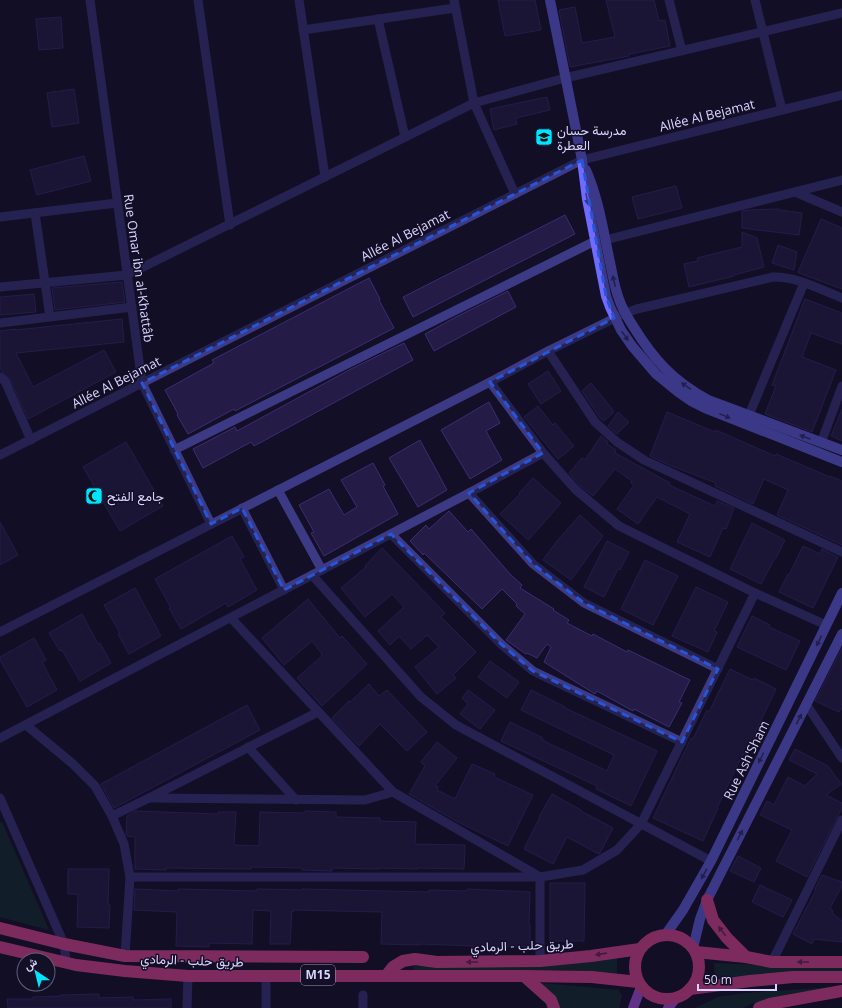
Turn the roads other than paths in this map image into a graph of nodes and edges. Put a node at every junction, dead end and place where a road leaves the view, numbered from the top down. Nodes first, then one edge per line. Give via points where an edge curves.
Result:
1 (90, 0) edge
2 (198, 0) edge
3 (299, 0) edge
4 (550, 0) edge
5 (669, 0) edge
6 (755, 0) edge
7 (454, 4) edge
8 (842, 13) edge
9 (378, 19) junction
10 (303, 30) junction
11 (763, 32) junction
12 (682, 51) junction
13 (565, 78) junction
14 (842, 95) edge
15 (474, 103) junction
16 (782, 110) junction
17 (405, 137) junction
18 (582, 160) junction
19 (325, 177) junction
20 (842, 180) edge
21 (795, 192) junction
22 (516, 194) junction
23 (117, 203) junction
24 (842, 212) edge
25 (35, 213) junction
26 (0, 217) edge
27 (230, 224) junction
28 (600, 241) junction
29 (127, 275) junction
30 (45, 283) junction
31 (804, 283) junction
32 (0, 287) edge
33 (842, 298) edge
34 (132, 307) junction
35 (625, 313) junction
36 (50, 317) junction
37 (614, 318) junction
38 (0, 322) edge
39 (548, 351) junction
40 (0, 377) edge
41 (490, 382) junction
42 (142, 383) junction
43 (842, 386) edge
44 (749, 415) junction
45 (31, 440) junction
46 (821, 443) junction
47 (174, 450) junction
48 (842, 450) edge
49 (543, 453) junction
50 (0, 455) edge
51 (842, 462) edge
52 (278, 490) junction
53 (469, 494) junction
54 (242, 508) junction
55 (211, 524) junction
56 (391, 534) junction
57 (842, 552) edge
58 (322, 570) junction
59 (312, 575) junction
60 (284, 590) junction
61 (755, 593) junction
62 (842, 593) edge
63 (231, 618) junction
64 (826, 625) junction
65 (0, 632) edge
66 (842, 634) edge
67 (718, 669) junction
68 (806, 704) junction
69 (318, 712) junction
70 (26, 725) junction
71 (0, 738) edge
72 (682, 742) junction
73 (248, 747) junction
74 (842, 758) edge
75 (393, 792) junction
76 (0, 798) edge
77 (149, 798) junction
78 (296, 800) junction
79 (112, 816) junction
80 (842, 820) edge
81 (641, 824) junction
82 (711, 861) junction
83 (130, 877) junction
84 (540, 877) junction
85 (707, 900) junction
86 (0, 928) edge
87 (666, 934) junction
88 (64, 944) junction
89 (0, 946) edge
90 (640, 949) junction
91 (694, 950) junction
92 (125, 956) junction
93 (321, 957) junction
94 (363, 957) dead end
95 (746, 957) junction
96 (540, 961) junction
97 (66, 962) junction
98 (772, 962) junction
99 (842, 962) edge
100 (322, 975) junction
101 (188, 976) junction
102 (266, 976) junction
103 (386, 976) junction
104 (524, 976) junction
105 (842, 977) edge
106 (640, 985) junction
107 (690, 989) junction
108 (842, 991) edge
109 (363, 995) dead end
110 (676, 998) junction
111 (187, 1008) edge
112 (266, 1008) edge
113 (364, 1008) edge
114 (554, 1008) edge
115 (633, 1008) edge
116 (668, 1008) edge
117 (759, 1008) edge

1 - 23 street, Rue Omar ibn al-Khattâb
2 - 27 street
3 - 10 street
4 - 13 street
5 - 12 street
6 - 11 street
7 - 9 street
7 - 15 street
8 - 11 street
9 - 10 street
9 - 17 street
10 - 19 street
11 - 12 street
11 - 16 street
12 - 13 street
13 - 15 street
13 - 18 street
14 - 16 street, Allée Al Bejamat
15 - 17 street
15 - 22 street
16 - 18 street, Allée Al Bejamat
17 - 19 street
18 - 22 street, Allée Al Bejamat
18 - 28 street via 594,191
19 - 27 street
20 - 21 street
21 - 24 street
21 - 28 street
22 - 42 street, Allée Al Bejamat
23 - 25 street
23 - 29 street, Rue Omar ibn al-Khattâb
25 - 26 street
25 - 30 street
27 - 29 street
35 -> 28 street
28 - 37 street via 606,296
28 - 47 street
29 - 30 street
29 - 34 street, Rue Omar ibn al-Khattâb
30 - 32 street
30 - 36 street
31 - 33 street
31 - 35 street via 787,277 773,277
31 - 44 street
34 - 36 street
34 - 42 street, Rue Omar ibn al-Khattâb
35 - 37 street
44 -> 35 street via 708,400 677,380 651,353
36 - 38 street
37 - 39 street
37 -> 51 street via 632,346 656,374 678,392 705,408
39 - 41 street
39 - 57 street via 595,422 617,442 644,460
40 - 45 street via 5,381
41 - 49 street
41 - 52 street
42 - 45 street, Allée Al Bejamat
42 - 47 street, Rue Omar ibn al-Khattâb
43 - 46 street
46 -> 44 street
45 - 50 street, Allée Al Bejamat
46 - 48 street
47 - 55 street, Rue Omar ibn al-Khattâb
49 - 53 street
49 - 61 street via 576,490 619,526
52 - 54 street
52 - 58 street
53 - 56 street
53 - 67 street via 533,564 584,603
54 - 55 street
54 - 60 street
55 - 65 street
56 - 58 street
56 - 72 street via 501,644 533,671
58 - 59 street
59 - 60 street
59 - 81 street via 421,697 456,725
60 - 63 street
61 - 64 street
61 - 67 street
62 - 64 street, Rue Ash'Sham
63 - 69 street
63 - 70 street
64 -> 82 street, Rue Ash'Sham
66 - 68 street
67 - 72 street
68 - 74 street
85 -> 68 street
69 - 73 street
69 - 75 street
70 - 71 street
70 - 79 street via 73,764 94,786
72 - 81 street
73 - 77 street
73 - 78 street
75 - 78 street via 365,800
75 - 84 street
76 - 88 street
77 - 78 street
77 - 79 street
79 - 83 street via 124,844
80 - 98 street
81 - 82 street
81 - 84 street via 617,850 583,870
82 -> 87 street, Rue Ash'Sham via 684,910
83 - 84 street
83 - 92 street
84 - 96 street
85 - 91 street
95 -> 85 highway via 713,920
86 - 88 highway, طريق حلب - الرمادي / M15
87 - 90 highway via 647,941
87 - 91 highway via 686,940
88 - 92 highway, طريق حلب - الرمادي / M15
88 - 97 street
89 - 97 highway, طريق حلب - الرمادي / M15
90 -> 96 highway, طريق حلب - الرمادي
90 - 106 highway via 634,971
91 - 95 highway
91 - 107 highway via 699,961 699,971
92 - 93 highway, طريق حلب - الرمادي / M15
93 - 94 highway, طريق حلب - الرمادي / M15
93 - 100 highway
95 - 98 highway
96 -> 103 highway, طريق حلب - الرمادي via 436,962 415,959 403,961
97 - 101 highway, طريق حلب - الرمادي / M15 via 125,971
99 -> 98 highway
100 - 102 highway, طريق حلب - الرمادي / M15
100 - 103 highway, طريق حلب - الرمادي / M15
101 - 102 highway, طريق حلب - الرمادي / M15
101 - 111 street
102 - 112 street
103 - 104 highway, طريق حلب - الرمادي / M15
104 - 106 highway, طريق حلب - الرمادي / M15 via 592,977
104 - 114 highway via 551,1000
105 - 107 highway via 794,977
106 - 110 highway via 648,994 657,998
106 - 115 main road
107 - 110 highway
108 - 117 highway
109 - 113 street
110 - 116 main road

